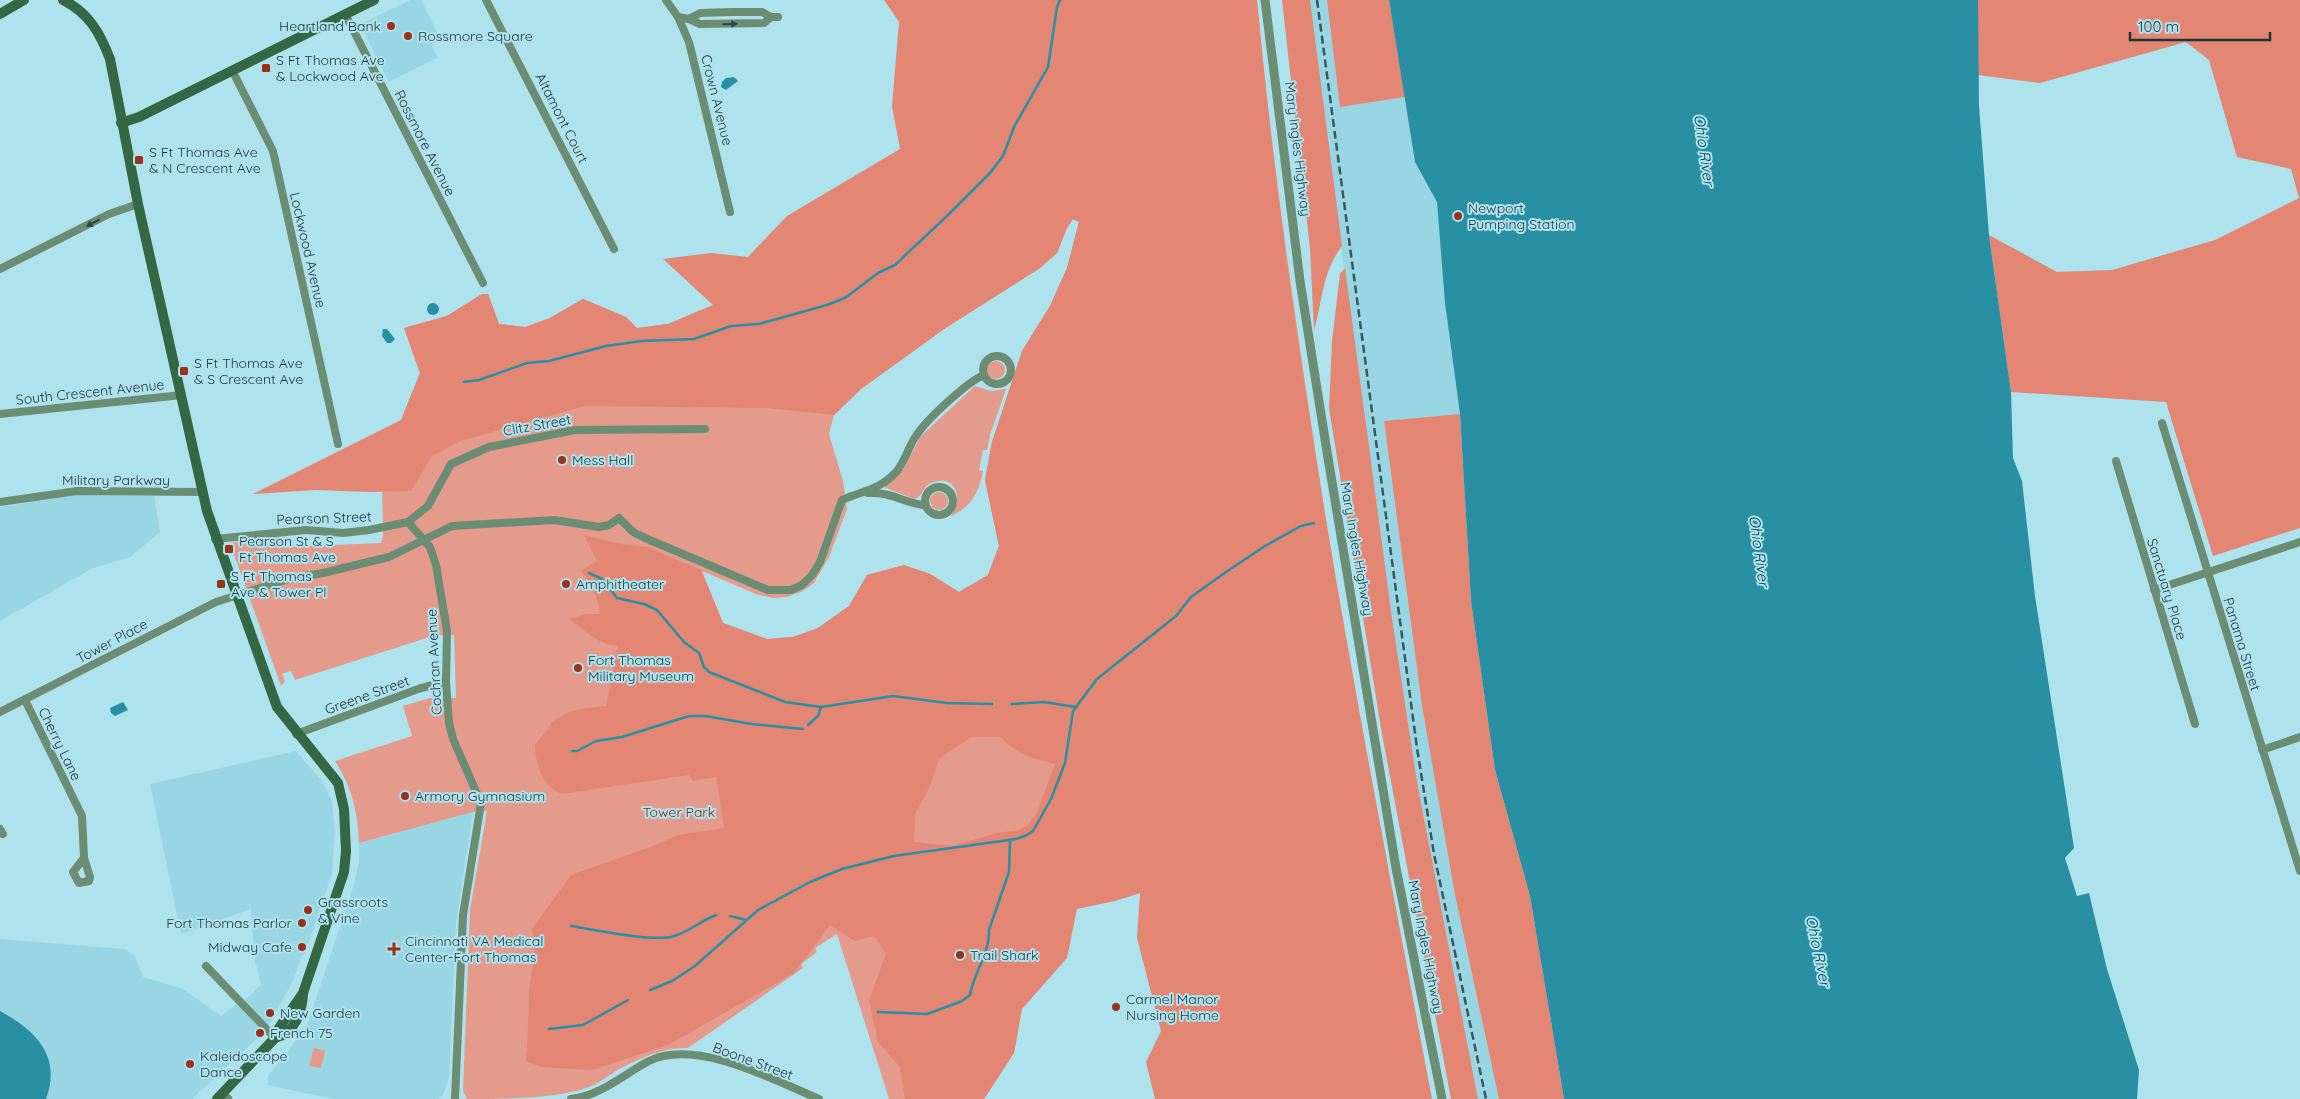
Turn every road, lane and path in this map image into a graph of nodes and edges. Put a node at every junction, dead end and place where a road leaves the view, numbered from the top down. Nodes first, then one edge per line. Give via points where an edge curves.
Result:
1 (24, 0) edge
2 (63, 0) edge
3 (374, 0) edge
4 (486, 0) edge
5 (666, 0) edge
6 (1265, 0) edge
7 (0, 14) edge
8 (345, 14) junction
9 (678, 17) junction
10 (689, 19) junction
11 (232, 70) junction
12 (121, 123) junction
13 (138, 204) junction
14 (730, 212) dead end
15 (614, 249) dead end
16 (0, 269) edge
17 (483, 283) dead end
18 (984, 375) dead end
19 (182, 395) junction
20 (0, 414) edge
21 (2162, 423) dead end
22 (705, 429) dead end
23 (338, 444) dead end
24 (2116, 461) dead end
25 (202, 492) junction
26 (866, 493) junction
27 (0, 502) edge
28 (925, 502) dead end
29 (408, 522) junction
30 (215, 540) junction
31 (423, 542) junction
32 (2300, 542) edge
33 (2207, 574) junction
34 (2154, 590) junction
35 (237, 596) junction
36 (446, 682) junction
37 (25, 700) junction
38 (0, 712) edge
39 (2195, 724) dead end
40 (296, 734) junction
41 (2300, 737) edge
42 (2262, 750) junction
43 (84, 858) dead end
44 (2300, 871) edge
45 (206, 966) dead end
46 (275, 1038) junction
47 (598, 1096) edge
48 (222, 1097) edge
49 (455, 1099) edge
50 (571, 1099) edge
51 (819, 1099) edge
52 (1442, 1099) edge

1 - 7 main road
2 - 12 main road via 84,13 103,41 110,59
3 - 8 main road
4 - 15 street, Altamont Court
5 - 9 street, Crown Avenue
6 - 52 street, Mary Ingles Highway via 1300,281 1327,452 1396,868
8 - 11 main road
8 - 17 street, Rossmore Avenue
9 - 10 street
9 - 14 street, Crown Avenue via 695,62
10 -> 10 street via 700,24 726,24 764,23 775,17 762,12 732,12 700,13
11 - 12 main road
11 - 23 street, Lockwood Avenue via 274,151
12 - 13 main road
13 -> 16 street via 109,214
13 - 19 main road
18 - 26 street via 927,421 896,472
19 - 20 street, South Crescent Avenue
19 - 25 main road
21 - 33 street, Panama Street
22 - 29 street, Clitz Street via 575,430 489,447 451,464 428,506
24 - 34 street, Sanctuary Place
25 - 27 street, Military Parkway via 77,491
25 - 30 main road
26 - 28 street via 888,493 922,505
26 - 31 street via 842,500 816,568 802,585 791,590 768,590 748,583 633,532 619,518 599,527 554,520 452,526
29 - 30 street, Pearson Street via 343,533 306,530
29 - 31 street
30 - 35 main road
31 - 35 street, Tower Place via 389,557 288,579
31 - 36 street, Cochran Avenue via 433,553 442,596 447,631
32 - 33 street
33 - 34 street
33 - 42 street, Panama Street
34 - 39 street, Sanctuary Place
35 - 37 street, Tower Place via 193,613
35 - 40 main road via 277,708
36 - 40 street, Greene Street via 421,688
36 - 49 street, Cochran Avenue via 452,735 481,802 463,915
37 - 38 street, Tower Place
37 - 43 street, Cherry Lane via 83,822
40 - 46 main road via 338,783 344,809 346,851 341,883 303,993
41 - 42 street
42 - 44 street, Panama Street
45 - 46 street
46 - 48 main road
47 - 50 street, Boone Street
47 - 51 street, Boone Street via 628,1072 656,1058 685,1054 724,1061

